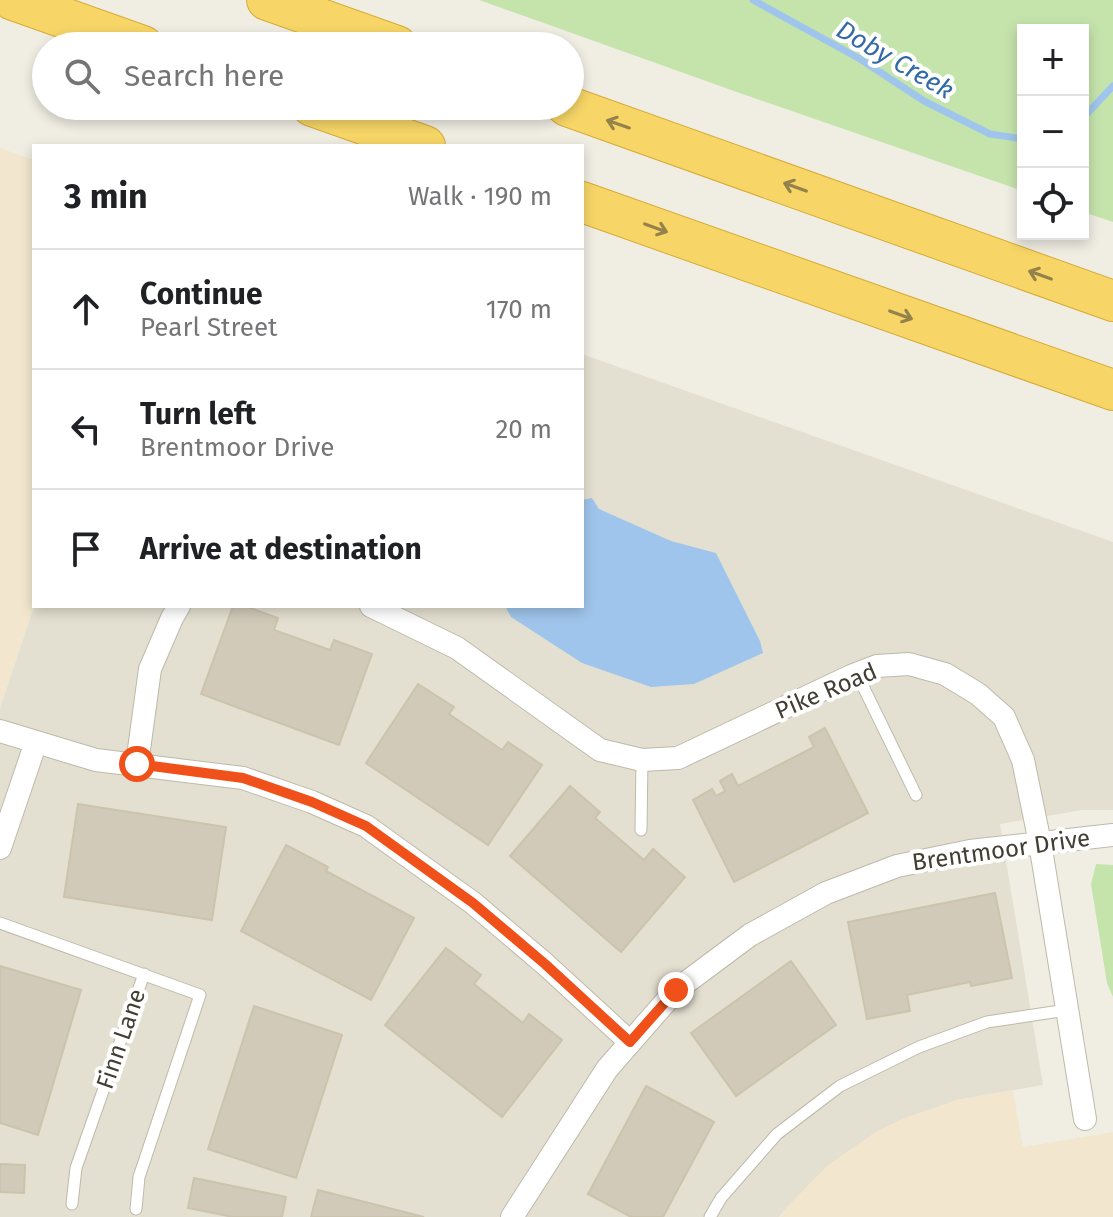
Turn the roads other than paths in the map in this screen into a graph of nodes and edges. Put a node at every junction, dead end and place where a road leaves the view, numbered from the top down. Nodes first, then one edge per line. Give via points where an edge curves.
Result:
1 (13, 0) edge
2 (267, 0) edge
3 (103, 32) edge
4 (357, 32) edge
5 (584, 112) edge
6 (352, 120) edge
7 (419, 144) edge
8 (584, 203) edge
9 (1113, 301) edge
10 (1113, 390) edge
11 (178, 608) edge
12 (395, 611) edge
13 (857, 674) junction
14 (0, 731) edge
15 (36, 742) junction
16 (642, 760) junction
17 (137, 764) junction
18 (916, 795) dead end
19 (641, 830) dead end
20 (1113, 835) edge
21 (1040, 843) junction
22 (0, 848) edge
23 (0, 923) edge
24 (144, 974) junction
25 (1067, 1010) junction
26 (630, 1042) junction
27 (1085, 1119) dead end
28 (72, 1204) dead end
29 (136, 1209) dead end
30 (512, 1217) edge
31 (710, 1217) edge

1 - 3 highway
2 - 4 highway
9 -> 5 highway
6 - 7 highway
8 -> 10 highway
11 - 17 street via 150,669
12 - 16 street, Pike Road via 457,648 600,750
13 - 16 street, Pike Road via 678,758
13 - 18 lane
13 - 21 street, Pike Road via 877,666 909,664 945,674 1004,717 1023,760
14 - 15 street
15 - 17 street via 96,760
15 - 22 street
16 - 19 lane
17 - 26 street via 243,778 366,826 473,903
20 - 21 street, Brentmoor Drive
21 - 25 street, Pike Road
21 - 26 street, Brentmoor Drive via 897,866 826,893 750,935 676,990
23 - 24 lane, Finn Lane
24 - 28 lane, Finn Lane via 76,1168
24 - 29 lane via 200,995 139,1177
25 - 27 street, Pike Road
25 - 31 lane via 987,1022 919,1047 840,1086 777,1134
26 - 30 street, Brentmoor Drive

